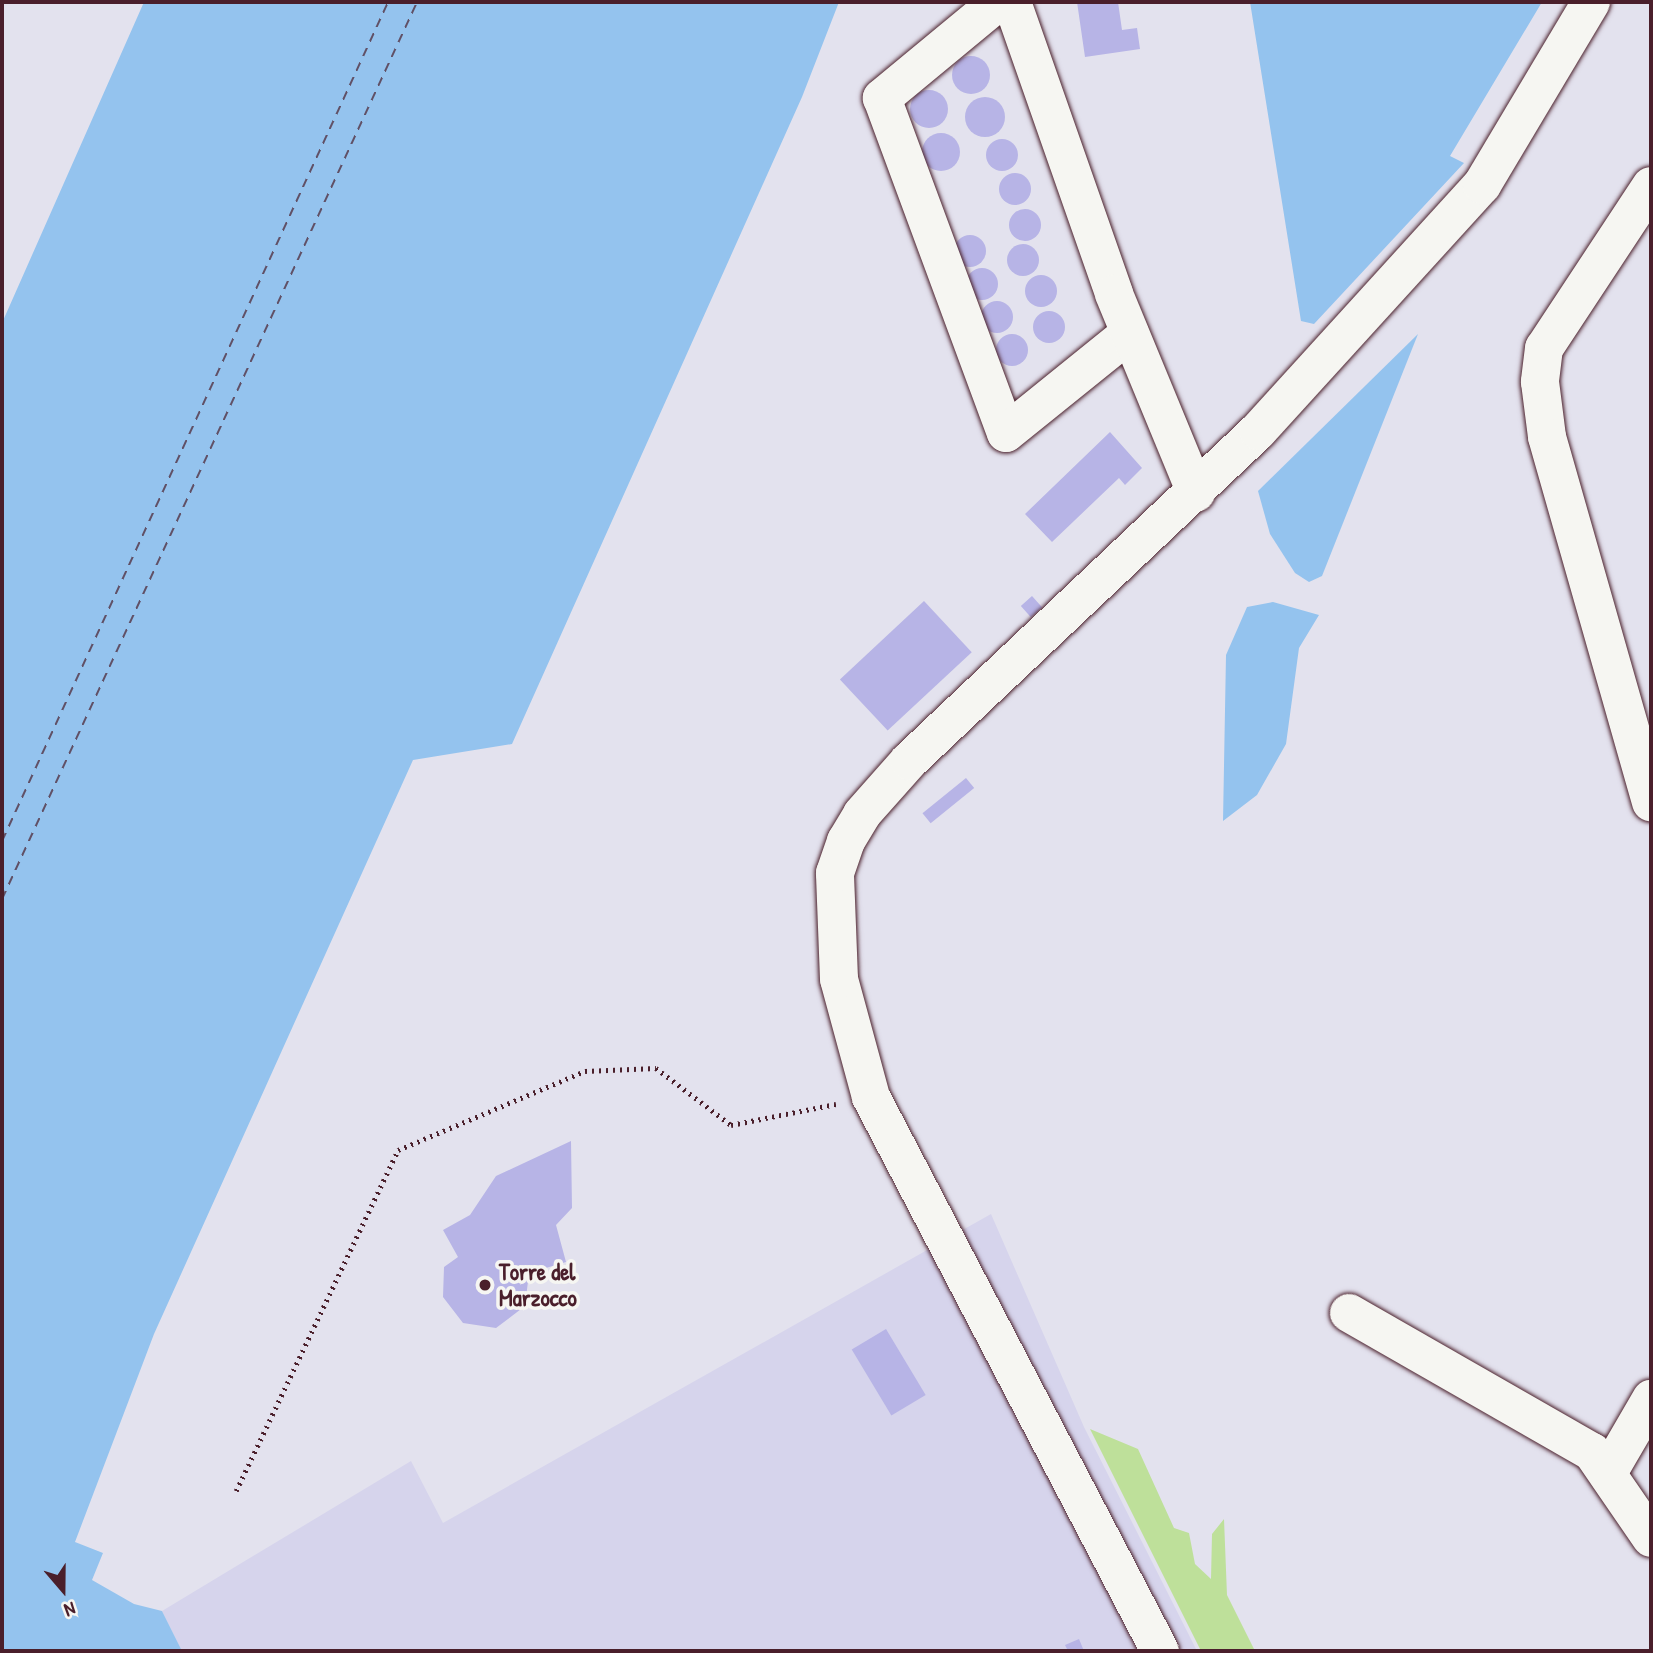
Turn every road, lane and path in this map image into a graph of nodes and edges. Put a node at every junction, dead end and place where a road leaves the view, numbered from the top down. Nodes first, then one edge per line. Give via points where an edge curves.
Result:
1 (998, 2) edge
2 (1012, 2) edge
3 (1591, 2) edge
4 (1651, 186) edge
5 (1130, 333) junction
6 (1195, 493) junction
7 (1651, 803) edge
8 (871, 1097) junction
9 (1349, 1312) dead end
10 (1651, 1399) edge
11 (1616, 1457) junction
12 (236, 1491) dead end
13 (1651, 1538) edge
14 (1160, 1651) edge

1 - 5 lane via 883,98 1006,433
2 - 5 lane
3 - 6 lane via 1482,185 1258,431
4 - 7 lane via 1544,348 1540,382 1547,437
5 - 6 lane
6 - 8 lane via 909,761 862,814 846,841 835,873 839,979
8 - 12 path via 732,1125 656,1068 585,1071 398,1150
8 - 14 lane
9 - 11 lane via 1592,1452
10 - 11 lane
11 - 13 lane

